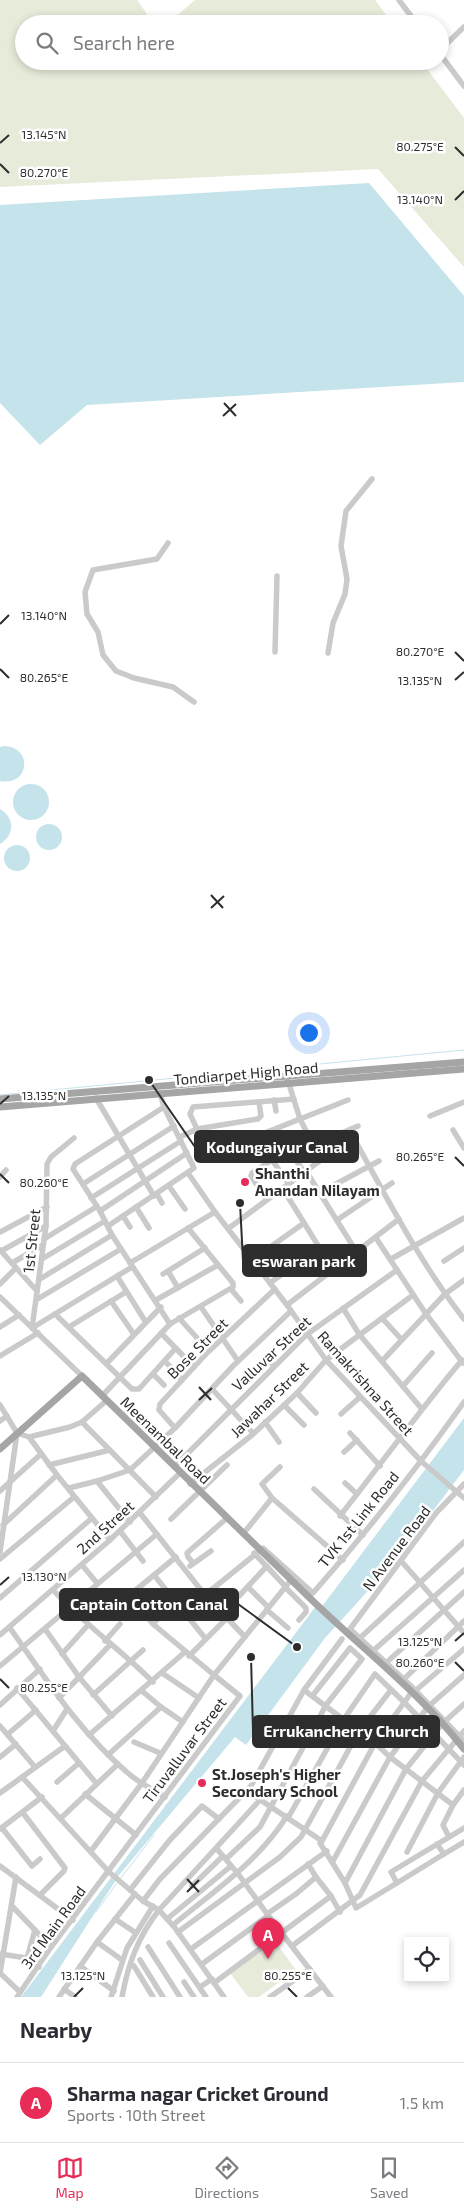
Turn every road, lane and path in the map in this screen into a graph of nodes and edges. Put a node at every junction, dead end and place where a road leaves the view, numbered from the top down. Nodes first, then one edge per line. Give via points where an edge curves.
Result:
1 (399, 0) edge
2 (410, 15) edge
3 (464, 27) edge
4 (449, 41) edge
5 (449, 65) edge
6 (463, 82) edge
7 (372, 480) dead end
8 (168, 543) dead end
9 (277, 576) dead end
10 (275, 652) dead end
11 (328, 653) dead end
12 (194, 702) dead end
13 (464, 1062) edge
14 (464, 1069) edge
15 (288, 1080) junction
16 (160, 1093) junction
17 (96, 1098) junction
18 (0, 1099) edge
19 (294, 1099) junction
20 (274, 1100) junction
21 (348, 1100) dead end
22 (259, 1102) junction
23 (464, 1102) edge
24 (0, 1107) edge
25 (164, 1107) junction
26 (276, 1111) dead end
27 (430, 1116) dead end
28 (300, 1119) junction
29 (174, 1126) junction
30 (358, 1126) dead end
31 (196, 1129) junction
32 (453, 1130) dead end
33 (119, 1137) junction
34 (74, 1138) dead end
35 (180, 1139) junction
36 (314, 1145) junction
37 (464, 1148) edge
38 (288, 1150) dead end
39 (267, 1152) dead end
40 (187, 1153) junction
41 (129, 1154) junction
42 (272, 1160) junction
43 (321, 1160) junction
44 (379, 1161) dead end
45 (369, 1166) junction
46 (137, 1168) junction
47 (6, 1170) dead end
48 (305, 1172) junction
49 (188, 1173) junction
50 (0, 1177) edge
51 (145, 1181) junction
52 (392, 1183) dead end
53 (82, 1184) junction
54 (289, 1184) junction
55 (169, 1186) junction
56 (282, 1189) junction
57 (382, 1190) junction
58 (321, 1192) junction
59 (155, 1195) junction
60 (91, 1198) junction
61 (267, 1200) junction
62 (162, 1203) dead end
63 (47, 1207) junction
64 (136, 1207) junction
65 (98, 1209) junction
66 (185, 1209) dead end
67 (215, 1212) junction
68 (123, 1216) junction
69 (464, 1218) edge
70 (399, 1219) junction
71 (338, 1220) junction
72 (304, 1222) junction
73 (106, 1223) junction
74 (46, 1226) junction
75 (130, 1227) dead end
76 (148, 1228) dead end
77 (188, 1228) junction
78 (229, 1228) junction
79 (0, 1232) edge
80 (112, 1235) junction
81 (376, 1238) junction
82 (43, 1242) junction
83 (415, 1246) junction
84 (319, 1247) junction
85 (205, 1248) junction
86 (464, 1248) edge
87 (121, 1249) junction
88 (0, 1251) edge
89 (356, 1251) junction
90 (42, 1259) junction
91 (391, 1259) junction
92 (252, 1260) junction
93 (444, 1261) dead end
94 (131, 1265) junction
95 (218, 1265) junction
96 (14, 1266) junction
97 (335, 1267) junction
98 (397, 1270) junction
99 (117, 1276) junction
100 (40, 1279) junction
101 (464, 1280) edge
102 (270, 1283) junction
103 (0, 1284) edge
104 (178, 1288) junction
105 (231, 1289) junction
106 (275, 1289) junction
107 (37, 1291) junction
108 (126, 1292) junction
109 (445, 1294) junction
110 (412, 1295) junction
111 (0, 1297) edge
112 (36, 1300) junction
113 (156, 1300) junction
114 (111, 1301) junction
115 (241, 1301) dead end
116 (287, 1305) junction
117 (161, 1307) junction
118 (201, 1307) junction
119 (342, 1308) junction
120 (291, 1311) junction
121 (55, 1314) junction
122 (426, 1314) junction
123 (19, 1315) junction
124 (179, 1318) junction
125 (382, 1318) junction
126 (464, 1319) edge
127 (145, 1321) junction
128 (170, 1324) junction
129 (0, 1327) edge
130 (69, 1327) junction
131 (32, 1328) junction
132 (133, 1333) junction
133 (161, 1333) junction
134 (38, 1334) junction
135 (359, 1334) junction
136 (306, 1335) junction
137 (198, 1339) dead end
138 (224, 1339) junction
139 (402, 1339) junction
140 (175, 1349) junction
141 (432, 1353) dead end
142 (0, 1356) edge
143 (266, 1357) dead end
144 (326, 1360) junction
145 (165, 1361) junction
146 (382, 1361) junction
147 (238, 1362) junction
148 (463, 1362) edge
149 (107, 1363) junction
150 (274, 1366) junction
151 (194, 1367) junction
152 (153, 1374) junction
153 (82, 1376) junction
154 (120, 1378) junction
155 (182, 1380) junction
156 (164, 1385) dead end
157 (403, 1386) junction
158 (212, 1389) junction
159 (297, 1394) junction
160 (360, 1397) junction
161 (104, 1398) junction
162 (464, 1402) edge
163 (0, 1405) edge
164 (284, 1405) junction
165 (421, 1408) junction
166 (230, 1410) junction
167 (316, 1413) dead end
168 (341, 1414) dead end
169 (7, 1416) junction
170 (0, 1421) edge
171 (82, 1422) junction
172 (265, 1422) junction
173 (304, 1425) dead end
174 (175, 1428) junction
175 (253, 1433) junction
176 (350, 1433) dead end
177 (17, 1434) junction
178 (29, 1437) junction
179 (357, 1440) junction
180 (400, 1440) junction
181 (279, 1442) dead end
182 (155, 1447) junction
183 (0, 1448) edge
184 (110, 1450) junction
185 (344, 1452) dead end
186 (41, 1454) junction
187 (422, 1462) junction
188 (49, 1465) junction
189 (227, 1465) dead end
190 (380, 1466) junction
191 (280, 1467) dead end
192 (130, 1470) junction
193 (177, 1470) junction
194 (57, 1475) junction
195 (10, 1481) junction
196 (97, 1481) junction
197 (190, 1484) junction
198 (345, 1484) dead end
199 (464, 1484) edge
200 (68, 1488) junction
201 (314, 1489) dead end
202 (0, 1491) edge
203 (456, 1491) junction
204 (199, 1492) junction
205 (357, 1494) junction
206 (74, 1497) junction
207 (156, 1497) junction
208 (272, 1498) junction
209 (464, 1498) edge
210 (140, 1513) junction
211 (340, 1516) junction
212 (92, 1518) junction
213 (227, 1518) junction
214 (171, 1519) dead end
215 (130, 1522) junction
216 (2, 1526) edge
217 (120, 1531) junction
218 (157, 1534) junction
219 (243, 1534) junction
220 (363, 1535) junction
221 (110, 1540) junction
222 (464, 1542) edge
223 (135, 1551) junction
224 (211, 1551) dead end
225 (256, 1551) junction
226 (0, 1552) edge
227 (176, 1557) junction
228 (0, 1559) edge
229 (343, 1560) junction
230 (143, 1561) dead end
231 (402, 1562) junction
232 (193, 1563) junction
233 (82, 1565) junction
234 (267, 1566) junction
235 (186, 1569) junction
236 (464, 1570) edge
237 (154, 1575) junction
238 (291, 1580) junction
239 (97, 1583) junction
240 (418, 1583) junction
241 (285, 1586) junction
242 (248, 1587) junction
243 (53, 1590) junction
244 (464, 1592) edge
245 (204, 1595) junction
246 (239, 1596) dead end
247 (0, 1598) edge
248 (433, 1598) junction
249 (175, 1600) junction
250 (138, 1606) dead end
251 (70, 1608) junction
252 (268, 1609) junction
253 (444, 1610) junction
254 (109, 1612) dead end
255 (226, 1619) junction
256 (299, 1620) dead end
257 (464, 1621) edge
258 (120, 1624) dead end
259 (153, 1624) junction
260 (88, 1625) junction
261 (458, 1626) junction
262 (10, 1628) junction
263 (288, 1628) dead end
264 (45, 1629) junction
265 (464, 1633) edge
266 (0, 1636) edge
267 (245, 1637) junction
268 (205, 1638) junction
269 (360, 1638) junction
270 (342, 1639) dead end
271 (108, 1643) junction
272 (24, 1647) junction
273 (464, 1649) edge
274 (143, 1650) dead end
275 (374, 1650) junction
276 (62, 1654) junction
277 (187, 1654) junction
278 (132, 1661) junction
279 (387, 1662) junction
280 (0, 1666) edge
281 (40, 1669) junction
282 (162, 1673) junction
283 (214, 1675) junction
284 (464, 1675) edge
285 (79, 1677) junction
286 (404, 1679) junction
287 (153, 1682) junction
288 (17, 1688) junction
289 (411, 1689) junction
290 (304, 1690) junction
291 (391, 1690) junction
292 (142, 1691) junction
293 (93, 1695) junction
294 (313, 1695) junction
295 (59, 1698) junction
296 (199, 1698) junction
297 (405, 1703) junction
298 (464, 1704) edge
299 (0, 1705) edge
300 (326, 1706) junction
301 (161, 1707) junction
302 (429, 1707) junction
303 (67, 1709) junction
304 (36, 1710) junction
305 (112, 1716) junction
306 (344, 1719) junction
307 (419, 1719) junction
308 (183, 1722) junction
309 (444, 1723) junction
310 (0, 1726) edge
311 (53, 1731) junction
312 (359, 1731) junction
313 (464, 1731) edge
314 (8, 1734) junction
315 (434, 1734) junction
316 (89, 1735) junction
317 (457, 1737) junction
318 (464, 1741) edge
319 (134, 1742) dead end
320 (375, 1743) junction
321 (16, 1744) junction
322 (65, 1746) junction
323 (448, 1749) junction
324 (464, 1749) edge
325 (160, 1753) junction
326 (108, 1755) junction
327 (390, 1757) junction
328 (0, 1758) edge
329 (463, 1762) edge
330 (79, 1763) junction
331 (118, 1764) junction
332 (35, 1767) junction
333 (406, 1769) junction
334 (22, 1777) junction
335 (422, 1781) junction
336 (57, 1782) dead end
337 (96, 1783) junction
338 (142, 1783) junction
339 (249, 1788) junction
340 (464, 1790) edge
341 (0, 1793) edge
342 (438, 1793) junction
343 (85, 1794) junction
344 (42, 1796) junction
345 (165, 1797) junction
346 (257, 1799) junction
347 (453, 1805) junction
348 (271, 1807) junction
349 (23, 1813) junction
350 (288, 1817) junction
351 (61, 1818) junction
352 (116, 1819) junction
353 (219, 1819) junction
354 (464, 1828) edge
355 (1, 1829) edge
356 (306, 1829) junction
357 (136, 1835) junction
358 (450, 1837) junction
359 (322, 1841) junction
360 (464, 1842) edge
361 (437, 1844) junction
362 (217, 1849) junction
363 (91, 1851) junction
364 (327, 1851) junction
365 (407, 1852) dead end
366 (444, 1854) junction
367 (224, 1857) junction
368 (40, 1859) dead end
369 (333, 1862) junction
370 (308, 1864) junction
371 (0, 1866) edge
372 (232, 1866) junction
373 (238, 1873) junction
374 (110, 1874) junction
375 (16, 1877) junction
376 (316, 1877) junction
377 (244, 1882) junction
378 (345, 1883) junction
379 (397, 1883) junction
380 (192, 1886) dead end
381 (133, 1892) junction
382 (40, 1895) junction
383 (331, 1896) junction
384 (143, 1901) junction
385 (257, 1901) junction
386 (352, 1902) junction
387 (12, 1906) junction
388 (153, 1906) junction
389 (158, 1910) junction
390 (340, 1912) junction
391 (268, 1915) junction
392 (115, 1918) junction
393 (167, 1919) junction
394 (73, 1920) junction
395 (173, 1925) junction
396 (35, 1930) junction
397 (178, 1932) junction
398 (136, 1933) junction
399 (282, 1933) junction
400 (97, 1942) junction
401 (169, 1943) dead end
402 (292, 1946) junction
403 (51, 1947) junction
404 (148, 1947) dead end
405 (191, 1949) junction
406 (2, 1954) edge
407 (27, 1958) junction
408 (122, 1960) junction
409 (140, 1960) dead end
410 (202, 1964) junction
411 (80, 1966) junction
412 (134, 1966) dead end
413 (39, 1967) junction
414 (310, 1969) junction
415 (213, 1981) junction
416 (184, 1982) dead end
417 (323, 1986) junction
418 (200, 1987) junction
419 (64, 1989) junction
420 (19, 1994) edge
421 (112, 1994) edge
422 (278, 1995) edge
423 (59, 1997) edge
424 (75, 1997) edge
425 (122, 1997) edge
426 (153, 1997) edge
427 (163, 1997) edge
428 (180, 1997) edge
429 (194, 1997) edge
430 (206, 1997) edge
431 (224, 1997) edge
432 (270, 1997) edge
433 (307, 1997) edge
434 (331, 1997) edge

1 - 2 street
3 - 4 street
5 - 6 street
7 - 11 street via 346,511 341,546 347,579 345,594 333,623
8 - 12 street via 157,559 93,570 85,592 87,614 98,632 103,655 116,670 134,678 173,687
9 - 10 street
13 - 15 main road, Tondiarpet High Road
14 - 15 main road, Tondiarpet High Road
15 - 16 main road, Tondiarpet High Road
15 - 18 main road, Tondiarpet High Road
15 - 19 street
16 - 17 main road, Tondiarpet High Road
16 - 25 street
17 - 24 main road, Tondiarpet High Road
17 - 33 street
19 - 20 street
19 - 28 street
20 - 22 street
20 - 26 street
21 - 28 street
22 - 31 street via 261,1116 258,1119
22 - 31 street via 194,1107 190,1114
23 - 27 street
25 - 29 street
25 - 33 street
28 - 31 street via 212,1154
28 - 36 street
29 - 35 street
29 - 41 street
30 - 36 street
31 - 35 street
32 - 37 street
33 - 41 street
33 - 53 street via 75,1164 73,1168
34 - 63 street, 1st Street via 49,1160
35 - 40 street
35 - 46 street
36 - 43 street
38 - 48 street
39 - 42 street
40 - 49 street via 194,1168
40 - 51 street
41 - 46 street
41 - 53 street
42 - 54 street
42 - 61 street via 251,1174
43 - 45 street via 353,1140
43 - 48 street
44 - 45 street
45 - 57 street
45 - 58 street
46 - 51 street
46 - 60 street
47 - 50 street
48 - 54 street
48 - 58 street
49 - 55 street
49 - 67 street, Ramakrishna Street
51 - 59 street
51 - 65 street
52 - 57 street
53 - 60 street
54 - 56 street
55 - 59 street
55 - 66 street
56 - 61 street
56 - 72 street
57 - 70 street
57 - 71 street
58 - 71 street
59 - 62 street
59 - 64 street
60 - 65 street
61 - 78 street
63 - 74 street, 1st Street
63 - 79 street
64 - 68 street
64 - 76 street
65 - 73 street
65 - 82 street
67 - 77 street
67 - 78 street, Ramakrishna Street
68 - 73 street
68 - 75 street
69 - 83 street
70 - 81 street
70 - 83 street
71 - 89 street
72 - 84 street
72 - 92 street
73 - 80 street
73 - 90 street
74 - 82 street, 1st Street
74 - 88 street
77 - 85 street
77 - 94 street
78 - 92 street, Ramakrishna Street
80 - 87 street
80 - 100 street
81 - 89 street
81 - 91 street
82 - 90 street, 1st Street
82 - 96 street
83 - 91 street
83 - 109 street
84 - 97 street
84 - 102 street
85 - 95 street
85 - 104 street via 165,1273
86 - 93 street
87 - 94 street
87 - 112 street
88 - 96 street
89 - 97 street
90 - 100 street, 1st Street
91 - 98 street
92 - 102 street, Ramakrishna Street
94 - 99 street
94 - 113 street
95 - 104 street
95 - 105 street via 233,1283
96 - 103 street
96 - 107 street
97 - 116 street
98 - 110 street
98 - 119 street, Valluvar Street
99 - 108 street
99 - 121 street
100 - 107 street, 1st Street
101 - 109 street
102 - 106 street, Ramakrishna Street
104 - 113 street
105 - 115 street
105 - 118 street
106 - 116 street, Ramakrishna Street
106 - 138 street, Bose Street
107 - 112 street, 1st Street
108 - 114 street
108 - 127 street
109 - 122 street
109 - 126 street
110 - 122 street
110 - 125 street, Jawahar Street
111 - 123 street, Meenambal Road
112 - 131 street, 1st Street
113 - 117 street
114 - 130 street
114 - 132 street
116 - 120 street, Ramakrishna Street
117 - 127 street
117 - 128 street
118 - 124 street
118 - 138 street
119 - 135 street
119 - 136 street, Valluvar Street
120 - 136 street, Ramakrishna Street
120 - 147 street
121 - 130 street
121 - 131 street
122 - 139 street
122 - 148 street
123 - 129 street
123 - 131 street, Meenambal Road
124 - 128 street
124 - 137 street
125 - 135 street, Jawahar Street
125 - 139 street
127 - 132 street
128 - 133 street
130 - 149 street
131 - 134 street, Meenambal Road
132 - 149 street
133 - 140 street
133 - 154 street
134 - 142 street
134 - 153 street, Meenambal Road
135 - 144 street, Jawahar Street
135 - 146 street
136 - 144 street, Ramakrishna Street
136 - 150 street, Valluvar Street
138 - 147 street
138 - 151 street, Bose Street
139 - 146 street
140 - 145 street
140 - 151 street
141 - 157 street
143 - 150 street
144 - 159 street, Jawahar Street
144 - 160 street, Ramakrishna Street
145 - 152 street
145 - 155 street
146 - 157 street
147 - 158 street
148 - 165 street
149 - 154 street
150 - 166 street, Valluvar Street
151 - 155 street, Bose Street
152 - 154 street via 135,1390
152 - 156 street
153 - 161 main road, Meenambal Road
153 - 177 main road
154 - 161 street
155 - 174 street, Bose Street via 158,1407
157 - 165 street
158 - 166 street
158 - 174 street
159 - 164 street, Jawahar Street
159 - 167 street
160 - 168 street
160 - 180 street, Ramakrishna Street
161 - 171 street
161 - 182 main road, Meenambal Road
162 - 187 street, TVK 1st Link Road
163 - 169 street
164 - 172 street, Jawahar Street
164 - 173 street
165 - 180 street
166 - 175 street
166 - 193 street, Valluvar Street
169 - 170 street
169 - 177 street
171 - 178 street
171 - 184 street
172 - 175 street, Jawahar Street
172 - 181 street
174 - 182 street
175 - 197 street, Jawahar Street
176 - 179 street
177 - 178 street
177 - 183 main road
177 - 195 street
178 - 186 street
179 - 185 street
179 - 190 street
180 - 187 street, Ramakrishna Street
180 - 190 street
182 - 192 street
182 - 193 main road, Meenambal Road
184 - 188 street
184 - 192 street
186 - 188 street
186 - 195 street
187 - 203 street, Ramakrishna Street
187 - 220 street, TVK 1st Link Road
188 - 194 street
189 - 204 street
190 - 205 street
191 - 208 street via 262,1484
192 - 196 street
192 - 207 street
193 - 197 main road, Meenambal Road
193 - 207 street, 2nd Street
194 - 200 street
194 - 216 street
195 - 202 street
195 - 216 street
196 - 200 street
196 - 215 street
197 - 204 main road, Meenambal Road
198 - 205 street
199 - 203 street, N Avenue Road
200 - 206 street
201 - 211 street
203 - 209 street, Ramakrishna Street
203 - 231 street, N Avenue Road via 436,1513
204 - 213 main road, Meenambal Road
204 - 214 street
205 - 211 street
206 - 212 street
206 - 228 street
207 - 210 street, 2nd Street
208 - 219 street
208 - 229 street
210 - 215 street, 2nd Street
210 - 218 street
211 - 220 street
212 - 221 street
212 - 247 street
213 - 219 main road, Meenambal Road
213 - 232 street via 187,1553
215 - 217 street, 2nd Street
216 - 226 street
217 - 221 street, 2nd Street
217 - 223 street
218 - 223 street
218 - 227 street
219 - 225 main road, Meenambal Road
220 - 229 street, TVK 1st Link Road
221 - 233 street, 2nd Street
222 - 240 street
223 - 230 street
223 - 239 street
224 - 232 street
225 - 229 street, TVK 1st Link Road via 265,1548 313,1593
225 - 234 street
225 - 238 main road, Meenambal Road
225 - 245 street
227 - 235 street
227 - 237 street
231 - 240 street
231 - 269 street, N Avenue Road via 350,1629
232 - 235 street
233 - 239 street
233 - 243 street, 2nd Street
234 - 241 street
234 - 242 street
235 - 245 street
236 - 248 street
237 - 249 street
237 - 254 street
238 - 241 street, Tiruvalluvar Street
238 - 289 main road, Meenambal Road
239 - 251 street
240 - 248 street
240 - 269 street
241 - 252 street, Tiruvalluvar Street
241 - 256 street via 306,1608
242 - 246 street
242 - 252 street
243 - 251 street
243 - 262 street, 2nd Street
244 - 253 street
245 - 255 street
248 - 253 street
248 - 275 street
249 - 259 street
249 - 268 street
250 - 259 street
251 - 260 street
251 - 264 street
252 - 263 street
252 - 267 street, Tiruvalluvar Street
253 - 261 street
253 - 279 street
255 - 267 street
255 - 268 street
257 - 261 street
258 - 271 street
259 - 277 street
260 - 271 street
260 - 276 street
261 - 265 street
261 - 286 street
262 - 266 street, 2nd Street
262 - 272 street
264 - 272 street
264 - 276 street
267 - 283 street, Tiruvalluvar Street
268 - 277 street
269 - 275 street
270 - 290 street
271 - 278 street
271 - 285 street
272 - 280 street
272 - 281 street
273 - 289 street
274 - 278 street
275 - 279 street
276 - 285 street
277 - 282 street
277 - 283 street
278 - 287 street
278 - 293 street
279 - 286 street
281 - 288 street
281 - 295 street
282 - 287 street
282 - 296 street
283 - 296 street
283 - 345 street, Tiruvalluvar Street via 240,1696
284 - 302 street
285 - 293 street
285 - 295 street
286 - 289 street
287 - 292 street
288 - 299 street
288 - 304 street
289 - 297 street
289 - 302 main road, Meenambal Road
290 - 294 street
290 - 339 street
291 - 297 street
291 - 306 street via 375,1674
291 - 312 street
292 - 301 street
292 - 305 street
293 - 305 street
294 - 300 street
294 - 300 street via 350,1648 362,1659
295 - 303 street
296 - 308 street
297 - 307 street
297 - 320 street
298 - 309 street
300 - 306 street
300 - 348 street
301 - 308 street
301 - 326 street
302 - 307 street
302 - 309 main road, Meenambal Road
303 - 311 street
303 - 316 street
304 - 311 street
304 - 314 street
305 - 316 street
306 - 312 street
306 - 350 street
307 - 315 street
307 - 327 street
308 - 325 street
309 - 315 street
309 - 317 main road, Meenambal Road
310 - 314 street
311 - 322 street
312 - 320 street
312 - 356 street
313 - 317 street
314 - 321 street
315 - 323 street
315 - 333 street
316 - 326 street
317 - 318 street
317 - 323 street
317 - 324 main road, Meenambal Road
319 - 325 street
320 - 327 street
320 - 359 street
321 - 328 street
321 - 332 street
322 - 330 street
322 - 332 street
323 - 329 street
323 - 335 street
325 - 338 street
326 - 331 street
327 - 333 street
327 - 369 street
329 - 342 street
330 - 336 street
330 - 337 street
331 - 337 street
331 - 338 street
332 - 334 street
333 - 335 street
333 - 378 street
334 - 341 street
334 - 344 street
335 - 342 street
335 - 386 street via 360,1895
337 - 343 street
338 - 345 street
338 - 352 street
339 - 346 street
339 - 353 street
340 - 347 street
342 - 347 street
342 - 365 street
343 - 351 street
343 - 352 street
344 - 349 street
344 - 351 street
345 - 357 street, Tiruvalluvar Street
346 - 348 street
346 - 362 street
347 - 358 street via 443,1825
348 - 350 street
348 - 367 street via 252,1836
349 - 355 street
349 - 382 street via 65,1868
350 - 356 street
350 - 373 street via 266,1846
351 - 363 street
352 - 357 street
352 - 363 street
353 - 381 street via 202,1806 169,1841
353 - 384 street
354 - 358 street
355 - 368 street via 32,1866
356 - 359 street
356 - 377 street via 292,1846
357 - 374 street, Tiruvalluvar Street
358 - 361 street
359 - 364 street via 320,1843
360 - 366 street
361 - 366 street
361 - 379 street via 391,1872
362 - 367 street
362 - 389 street
363 - 374 street
364 - 369 street
364 - 370 street
366 - 379 street
367 - 372 street
367 - 380 street
369 - 378 street
370 - 376 street
370 - 385 street
371 - 375 street
372 - 373 street
372 - 393 street
373 - 377 street
373 - 395 street
374 - 381 street
374 - 394 street, 3rd Main Road
375 - 382 street
375 - 387 street
376 - 383 street
376 - 391 street
377 - 385 street
377 - 397 street
378 - 386 street
379 - 386 street via 356,1908
381 - 384 street
381 - 392 street
382 - 394 street
383 - 390 street
383 - 399 street
384 - 388 street
385 - 391 street
385 - 405 street
386 - 390 street
387 - 396 street
387 - 406 street
388 - 389 street
388 - 398 street
389 - 393 street
389 - 425 street via 141,1934
390 - 402 street
391 - 399 street
391 - 410 street
392 - 398 street
392 - 400 street
393 - 395 street
394 - 403 street, 3rd Main Road
395 - 397 street
396 - 403 street
396 - 407 street
397 - 405 street
398 - 408 street
399 - 402 street
399 - 415 street
400 - 408 street
400 - 411 street
401 - 418 street
402 - 414 street
403 - 413 street, 3rd Main Road
404 - 428 street
405 - 410 street
406 - 407 street
406 - 420 street via 0,1973
407 - 413 street
408 - 421 street
409 - 427 street
410 - 415 street
411 - 419 street
411 - 421 street
412 - 426 street
413 - 420 street, 3rd Main Road
414 - 417 street
414 - 422 street
415 - 418 street
415 - 431 street
416 - 429 street
417 - 433 street
417 - 434 street
418 - 430 street
419 - 423 street
419 - 424 street
422 - 432 street

